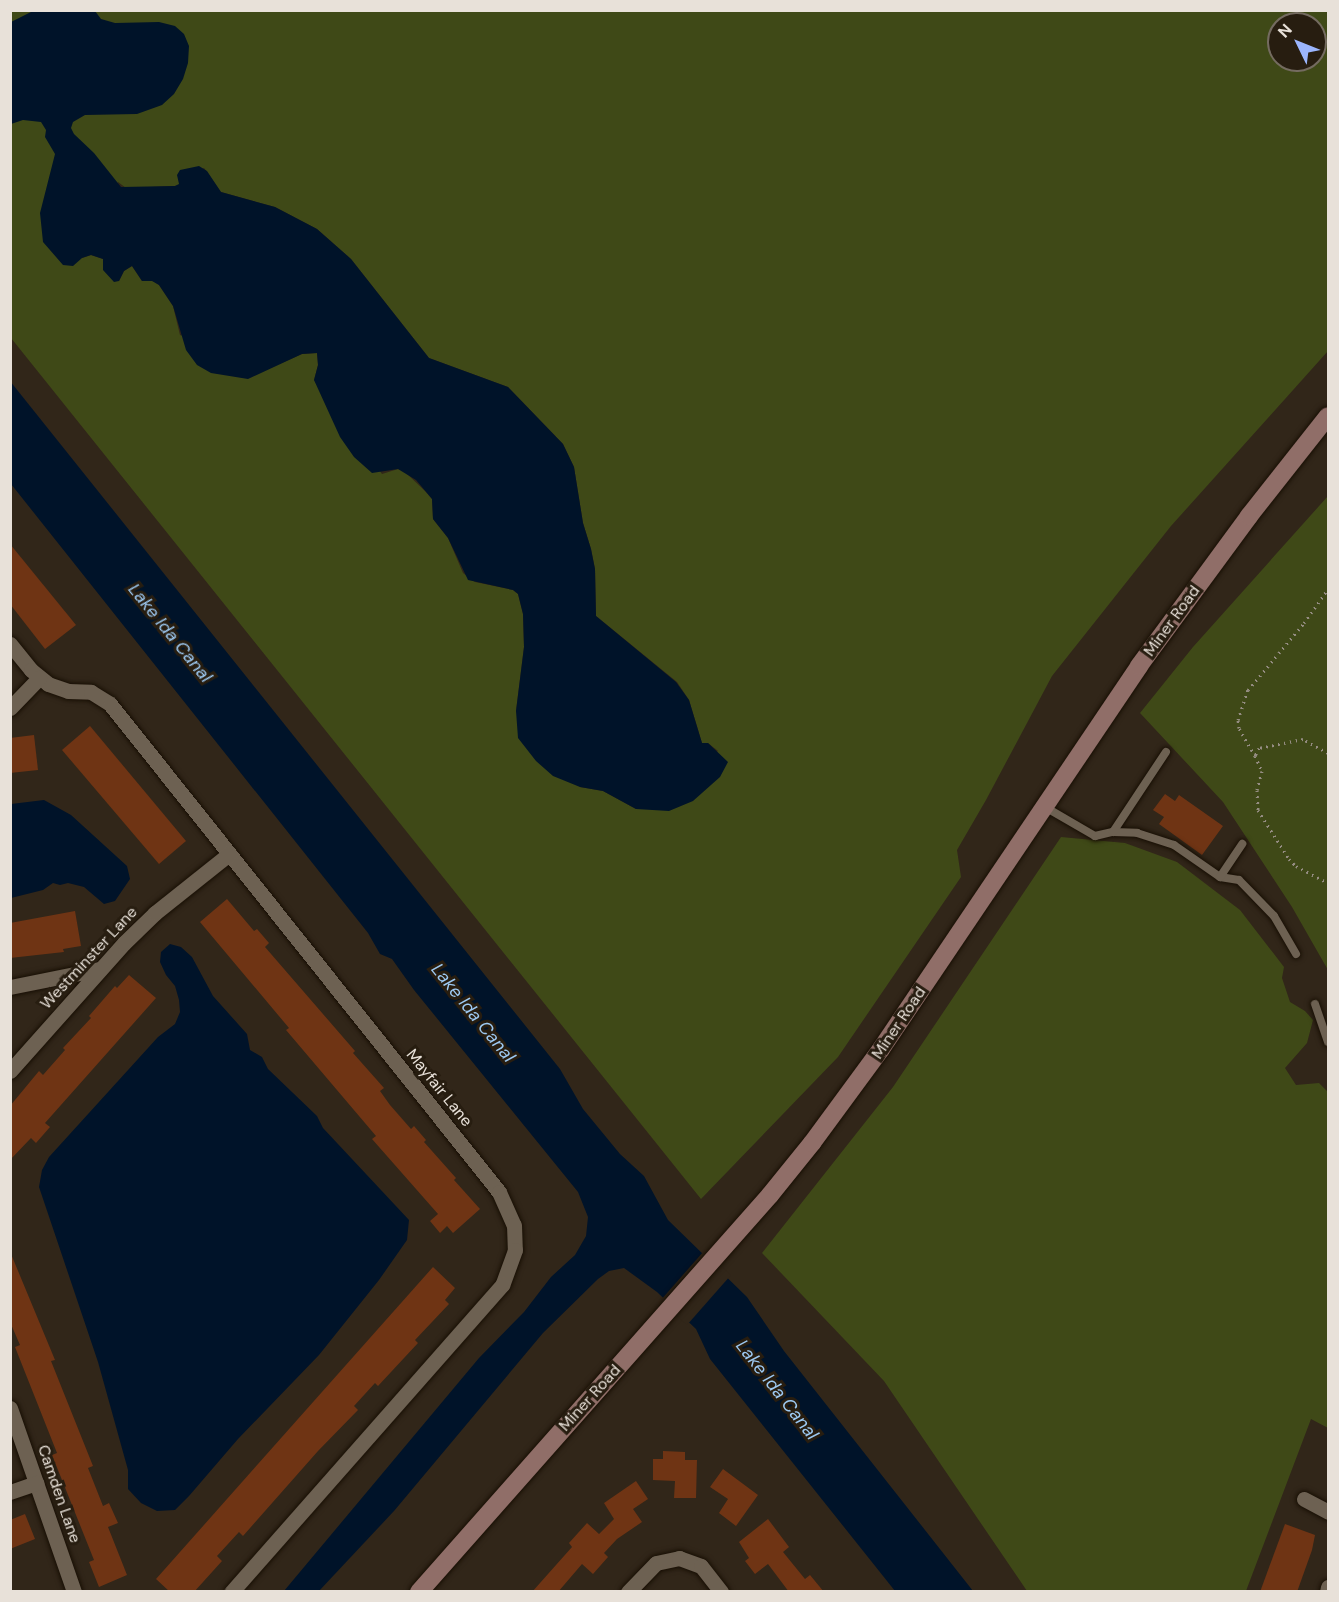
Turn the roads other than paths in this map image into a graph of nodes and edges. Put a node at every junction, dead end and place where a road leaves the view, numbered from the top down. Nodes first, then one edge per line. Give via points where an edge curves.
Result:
1 (1329, 416) edge
2 (10, 644) edge
3 (39, 678) junction
4 (10, 708) edge
5 (1166, 752) dead end
6 (1043, 806) junction
7 (1113, 832) junction
8 (1242, 844) dead end
9 (229, 854) junction
10 (1220, 877) junction
11 (1296, 954) dead end
12 (100, 969) junction
13 (10, 987) edge
14 (1315, 1004) dead end
15 (1329, 1042) edge
16 (10, 1071) edge
17 (10, 1408) edge
18 (36, 1483) junction
19 (10, 1491) edge
20 (1304, 1498) dead end
21 (1329, 1512) edge
22 (1329, 1587) edge
23 (74, 1592) edge
24 (231, 1592) edge
25 (419, 1592) edge
26 (628, 1592) edge
27 (722, 1592) edge
28 (1327, 1592) edge

1 - 6 street, Miner Road via 1182,606
2 - 3 street, Mayfair Lane
3 - 4 street
3 - 9 street, Mayfair Lane via 58,688 91,692 110,704
5 - 7 lane
6 - 7 lane via 1095,836
6 - 25 street, Miner Road via 860,1080 791,1170
7 - 10 lane via 1137,832 1174,845
8 - 10 lane
9 - 12 street, Westminster Lane via 155,913
9 - 24 street, Mayfair Lane via 499,1192 511,1213 516,1238 513,1262 502,1285
10 - 11 lane via 1239,880 1274,916
12 - 13 street
12 - 16 street, Westminster Lane
14 - 15 lane
17 - 18 street, Camden Lane
18 - 19 street
18 - 23 street, Camden Lane
20 - 21 street
22 - 28 street
26 - 27 street via 656,1563 679,1558 701,1566

